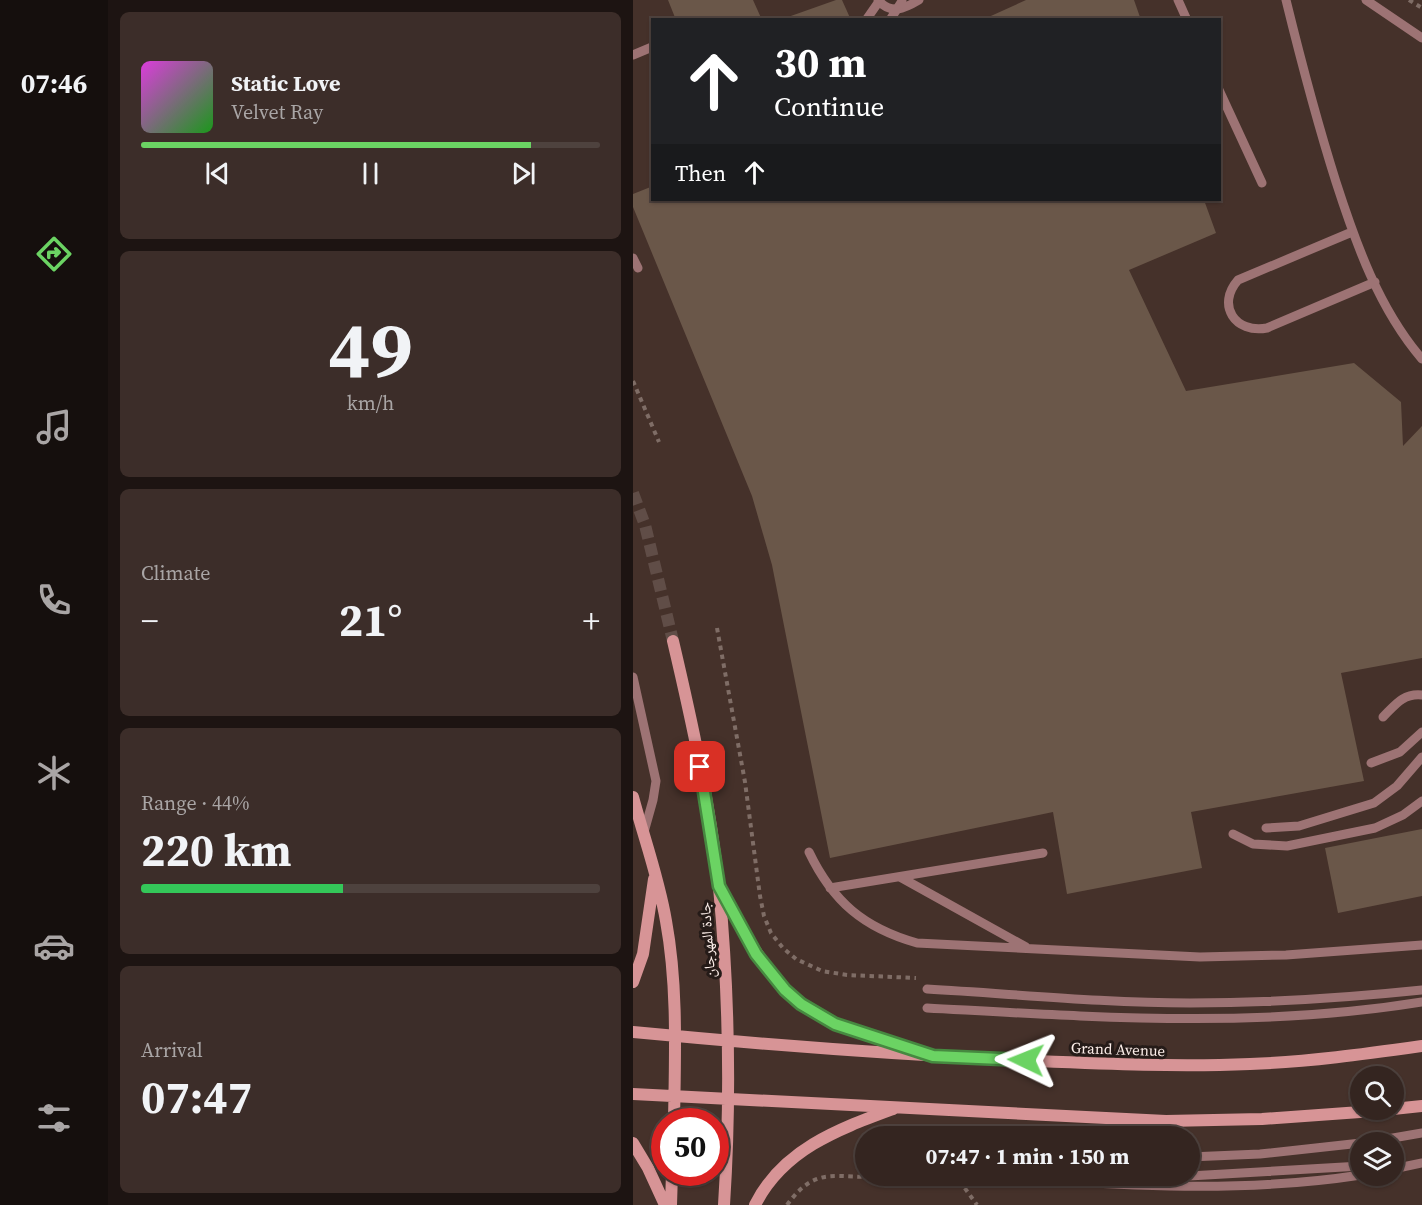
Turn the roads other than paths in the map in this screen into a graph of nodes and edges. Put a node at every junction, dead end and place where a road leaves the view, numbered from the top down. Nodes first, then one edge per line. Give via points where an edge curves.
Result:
1 (879, 0) edge
2 (902, 0) edge
3 (919, 0) edge
4 (1178, 0) edge
5 (1286, 0) edge
6 (1366, 0) edge
7 (867, 18) edge
8 (891, 18) edge
9 (1186, 18) edge
10 (1422, 38) edge
11 (651, 47) edge
12 (633, 55) edge
13 (1221, 94) edge
14 (1262, 183) dead end
15 (1352, 232) junction
16 (633, 258) edge
17 (638, 268) dead end
18 (1375, 282) junction
19 (1422, 359) edge
20 (673, 641) tunnel mouth
21 (633, 677) edge
22 (1422, 695) edge
23 (1383, 717) dead end
24 (1422, 732) edge
25 (1422, 757) edge
26 (1371, 763) dead end
27 (633, 797) edge
28 (1422, 801) edge
29 (1266, 828) dead end
30 (1233, 834) dead end
31 (643, 835) junction
32 (809, 852) dead end
33 (1043, 853) dead end
34 (654, 874) junction
35 (900, 877) junction
36 (719, 886) junction
37 (830, 888) junction
38 (1422, 945) edge
39 (1028, 948) junction
40 (633, 982) edge
41 (927, 989) dead end
42 (1422, 990) edge
43 (1422, 1002) edge
44 (927, 1008) dead end
45 (633, 1032) edge
46 (674, 1036) junction
47 (728, 1041) junction
48 (1422, 1046) edge
49 (933, 1056) junction
50 (633, 1094) edge
51 (675, 1095) junction
52 (729, 1098) junction
53 (1422, 1106) edge
54 (898, 1107) junction
55 (675, 1108) edge
56 (1404, 1108) edge
57 (1350, 1113) edge
58 (1422, 1133) edge
59 (1404, 1136) edge
60 (633, 1143) edge
61 (1350, 1144) edge
62 (1200, 1157) edge
63 (1422, 1162) edge
64 (1404, 1163) edge
65 (1404, 1166) edge
66 (1350, 1167) edge
67 (1200, 1175) edge
68 (1350, 1175) edge
69 (672, 1186) edge
70 (1158, 1186) edge
71 (665, 1205) edge
72 (671, 1205) edge
73 (724, 1205) edge
74 (755, 1205) edge

1 - 3 lane via 885,7 900,10
1 - 7 lane, bridge
2 - 8 lane, bridge
4 - 9 lane
5 - 15 lane via 1305,78
6 - 10 lane
11 - 12 lane
13 - 14 lane
15 - 18 lane
15 - 18 lane via 1238,280 1229,295 1230,312 1241,325 1258,330
16 - 17 lane
18 - 19 lane via 1389,312
20 - 36 main road, جادة المهرجان via 694,729
21 - 31 lane via 656,781
22 - 23 lane via 1401,698
24 - 26 lane via 1400,752
25 - 29 lane via 1397,786 1374,803 1299,826
27 - 31 main road
28 - 30 lane via 1375,828 1287,846 1253,844
31 - 34 main road
32 - 37 lane
33 - 35 lane
34 - 40 main road via 643,954
34 - 46 main road via 669,940
35 - 37 lane
35 - 39 lane
36 - 47 main road, جادة المهرجان
36 - 49 main road via 765,967 801,1004 835,1024
37 - 39 lane via 860,918 897,937 917,943
38 - 39 lane via 1200,957
41 - 42 lane via 1190,1003 1274,1002
43 - 44 lane via 1309,1016 1230,1020 1150,1020
45 - 46 main road, Grand Avenue
46 - 47 main road, Grand Avenue
46 - 51 main road
47 - 49 main road, Grand Avenue
47 - 52 main road, جادة المهرجان
48 - 49 main road, Grand Avenue via 1333,1058 1165,1066
50 - 51 main road
51 - 52 main road
51 - 55 main road
52 - 54 main road
52 - 73 main road, جادة المهرجان
53 - 56 main road
54 - 57 main road via 1166,1121
54 - 74 main road via 840,1128 806,1147 779,1172
58 - 59 lane
60 - 71 main road
61 - 62 lane
63 - 64 lane
63 - 65 lane
66 - 67 lane
68 - 70 lane via 1294,1183
69 - 72 main road

